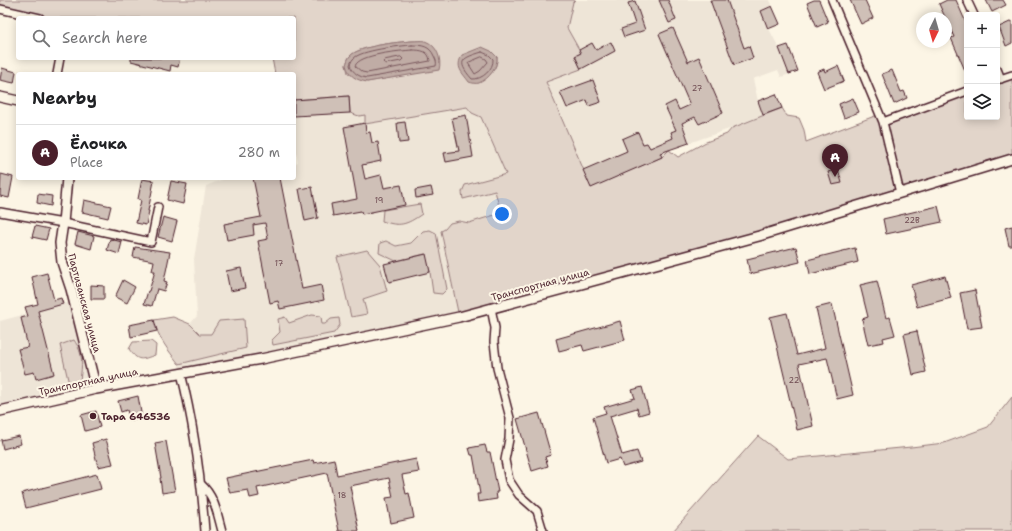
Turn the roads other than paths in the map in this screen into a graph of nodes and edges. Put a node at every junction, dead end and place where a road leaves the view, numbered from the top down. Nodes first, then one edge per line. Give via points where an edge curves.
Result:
1 (832, 0) edge
2 (967, 0) edge
3 (0, 9) edge
4 (973, 12) edge
5 (31, 16) edge
6 (60, 60) edge
7 (57, 72) edge
8 (1012, 75) edge
9 (1000, 79) edge
10 (964, 92) edge
11 (0, 97) edge
12 (16, 101) edge
13 (884, 122) junction
14 (1012, 159) edge
15 (67, 180) edge
16 (900, 192) junction
17 (158, 207) dead end
18 (0, 212) edge
19 (63, 223) junction
20 (491, 308) junction
21 (181, 373) junction
22 (96, 389) junction
23 (0, 411) edge
24 (201, 484) junction
25 (205, 531) edge
26 (222, 531) edge
27 (543, 531) edge

1 - 13 street
2 - 4 street
3 - 5 street
6 - 7 street
8 - 9 street
10 - 13 street
11 - 12 main road
13 - 16 street
14 - 16 main road, Транспортная улица
15 - 19 main road, Партизанская улица
16 - 20 main road, Транспортная улица via 758,236
17 - 19 street via 151,242
18 - 19 street
19 - 22 main road, Партизанская улица via 60,243 62,262
20 - 21 main road, Транспортная улица via 459,317
20 - 27 street via 497,368 510,418 505,460 509,480 519,495 537,511
21 - 22 main road, Транспортная улица
21 - 24 street
22 - 23 main road, Транспортная улица
24 - 25 street
24 - 26 street via 215,504

